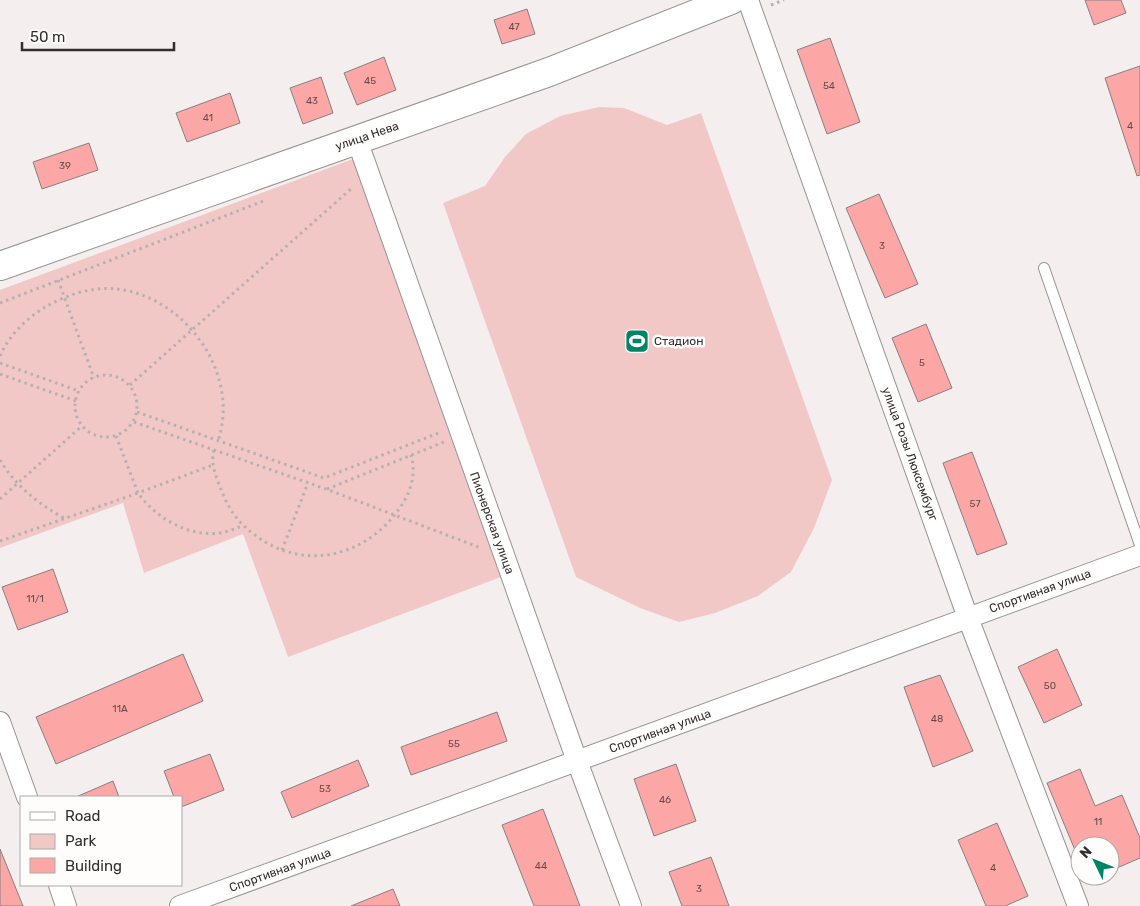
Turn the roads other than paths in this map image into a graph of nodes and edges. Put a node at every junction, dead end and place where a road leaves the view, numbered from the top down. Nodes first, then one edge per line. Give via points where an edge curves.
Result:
1 (731, 0) edge
2 (748, 0) edge
3 (357, 140) junction
4 (0, 266) edge
5 (1044, 268) dead end
6 (1140, 545) edge
7 (1140, 555) edge
8 (968, 618) junction
9 (0, 722) edge
10 (577, 761) junction
11 (27, 796) edge
12 (58, 886) edge
13 (66, 906) edge
14 (180, 906) edge
15 (631, 906) edge
16 (1078, 906) edge

1 - 3 main road, улица Нева via 549,72
2 - 8 street, улица Розы Люксембург
3 - 4 main road, улица Нева
3 - 10 street, Пионерская улица
5 - 6 lane
7 - 8 street, Спортивная улица
8 - 10 street, Спортивная улица
8 - 16 street, улица Розы Люксембург
9 - 11 street
10 - 14 street, Спортивная улица
10 - 15 street, Пионерская улица
12 - 13 street

